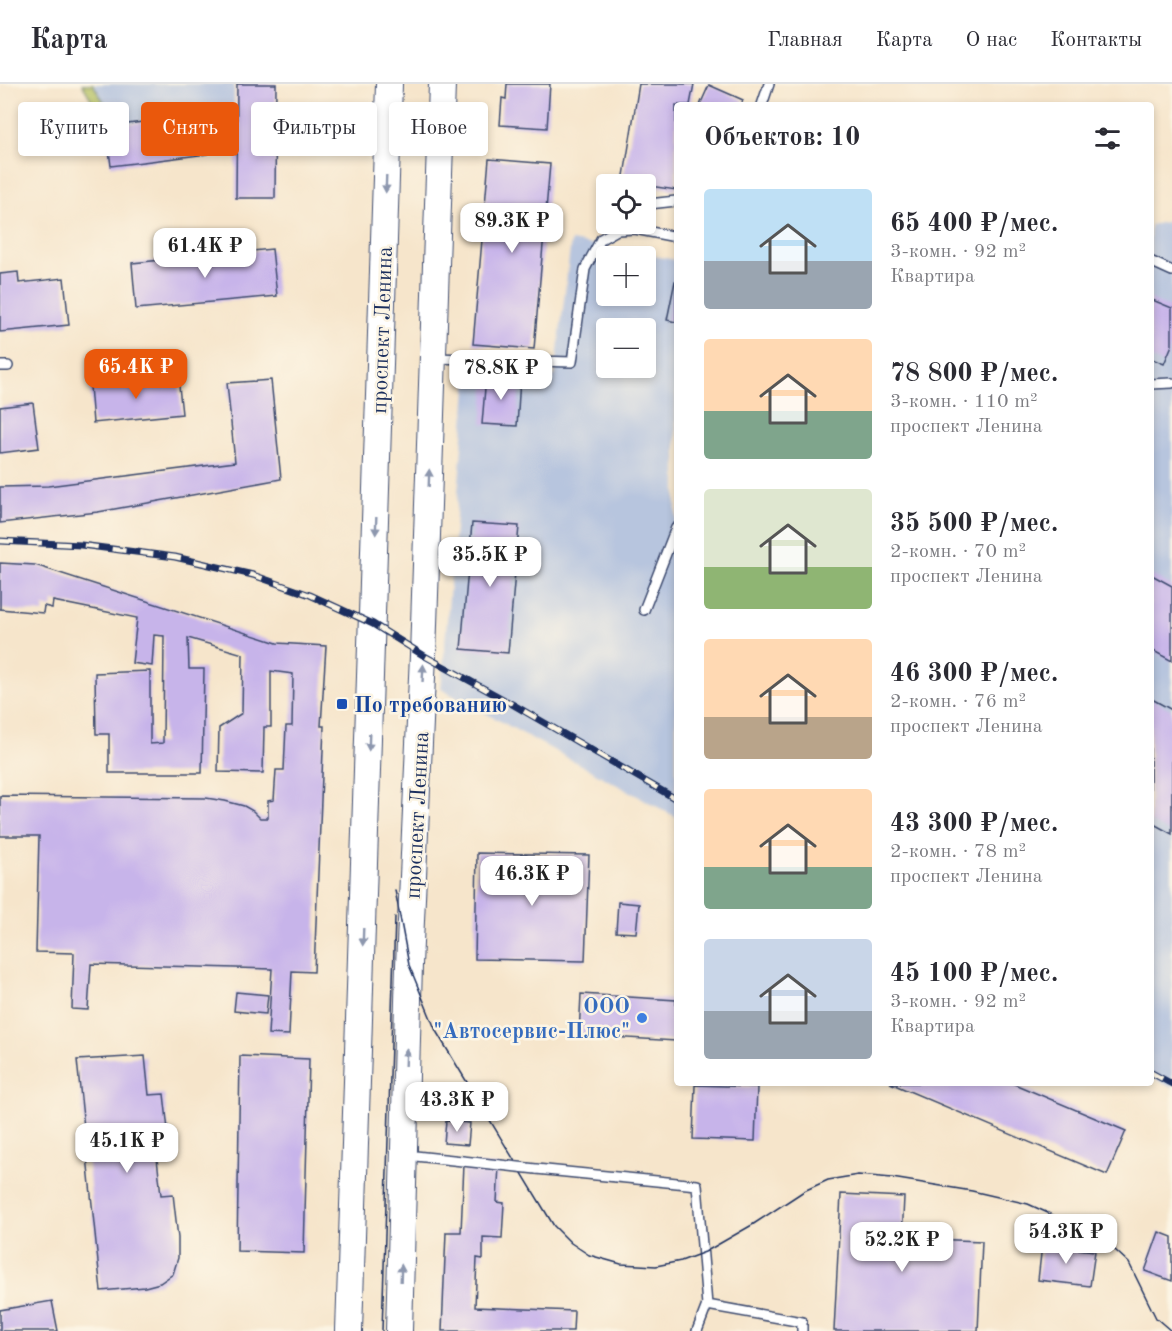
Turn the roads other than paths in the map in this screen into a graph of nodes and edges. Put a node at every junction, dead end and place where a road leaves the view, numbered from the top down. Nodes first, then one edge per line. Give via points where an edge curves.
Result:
1 (389, 84) edge
2 (442, 84) edge
3 (769, 84) edge
4 (763, 102) edge
5 (674, 201) edge
6 (656, 203) edge
7 (656, 233) edge
8 (609, 234) edge
9 (674, 237) edge
10 (1154, 263) edge
11 (1172, 271) edge
12 (432, 358) junction
13 (1172, 383) edge
14 (1154, 384) edge
15 (674, 533) edge
16 (644, 610) dead end
17 (404, 1155) junction
18 (707, 1305) junction
19 (349, 1331) edge
20 (399, 1331) edge
21 (697, 1331) edge
22 (802, 1331) edge

1 -> 19 main road, проспект Ленина
2 - 12 main road, проспект Ленина
3 - 4 lane
5 - 6 lane
7 - 9 lane
8 - 12 lane via 601,239 585,270 572,362
10 - 11 lane
17 -> 12 main road, проспект Ленина
13 - 14 lane
15 - 16 lane
17 - 18 lane, bridge via 697,1185
20 -> 17 main road, проспект Ленина
18 - 21 lane
18 - 22 lane via 802,1322

